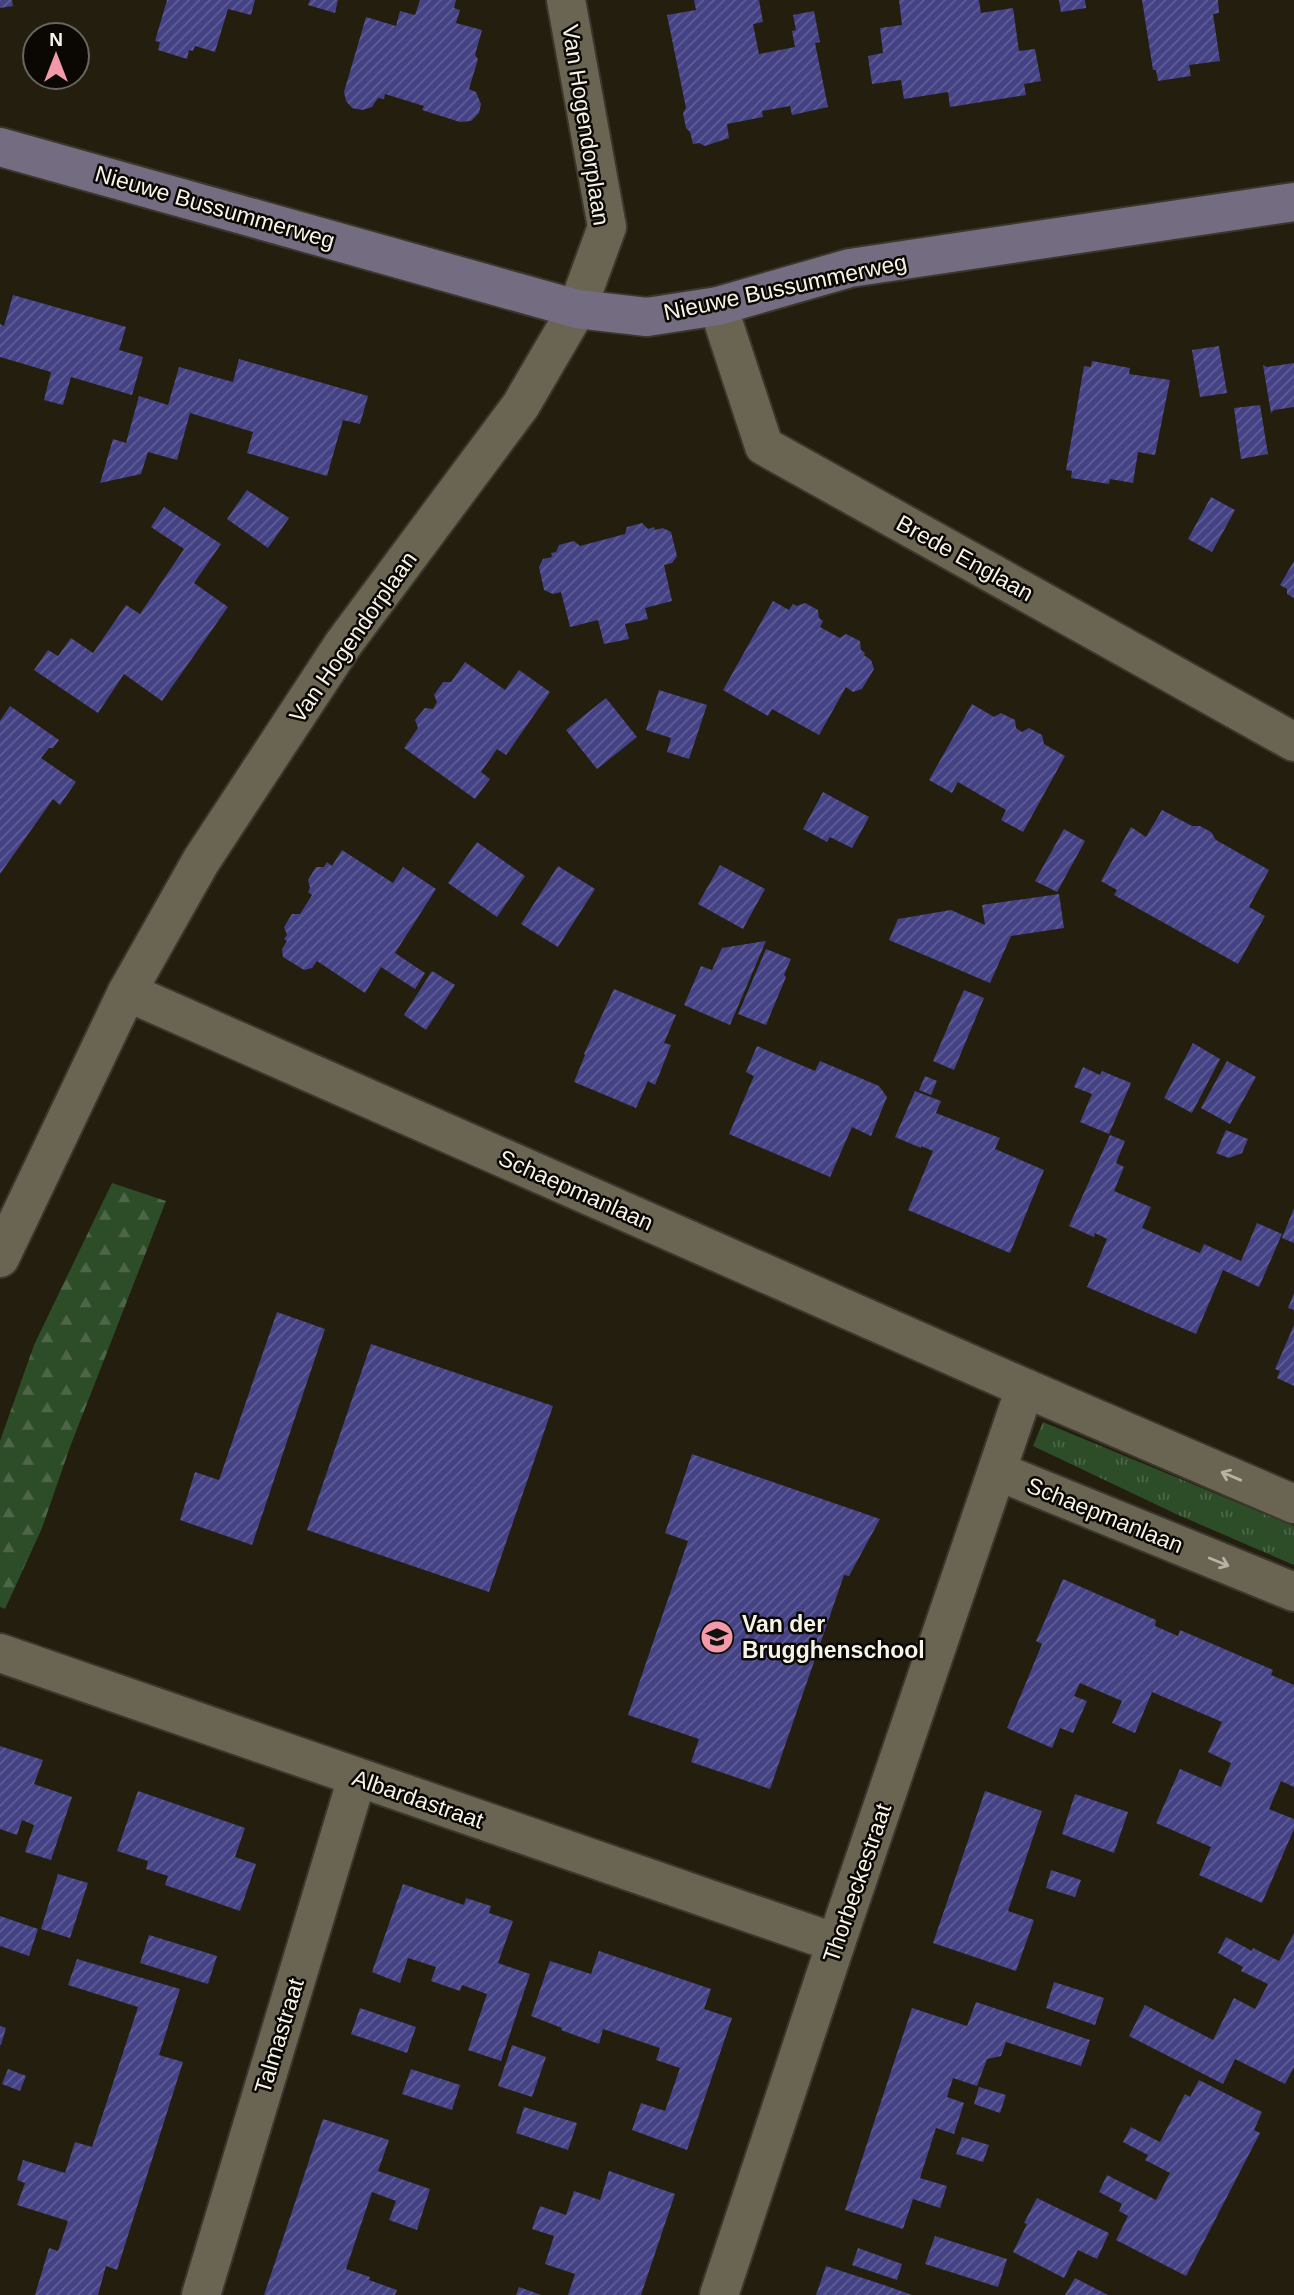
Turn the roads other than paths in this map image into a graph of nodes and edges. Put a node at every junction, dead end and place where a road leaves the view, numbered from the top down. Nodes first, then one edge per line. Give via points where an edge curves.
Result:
1 (566, 0) edge
2 (0, 147) edge
3 (1294, 202) edge
4 (719, 306) junction
5 (577, 309) junction
6 (1294, 742) edge
7 (127, 992) junction
8 (0, 1258) edge
9 (1025, 1388) junction
10 (998, 1471) junction
11 (1294, 1503) edge
12 (1294, 1592) edge
13 (0, 1653) edge
14 (357, 1778) junction
15 (836, 1943) junction
16 (201, 2295) edge
17 (719, 2295) edge

1 - 5 street, Van Hogendorplaan via 607,227
2 - 5 main road, Nieuwe Bussummerweg
3 - 4 main road, Nieuwe Bussummerweg via 850,268
4 - 5 main road, Nieuwe Bussummerweg via 647,317
4 - 6 street, Brede Englaan via 764,446
5 - 7 street, Van Hogendorplaan via 521,405 336,655 201,861
7 - 8 street, Van Hogendorplaan
7 - 9 street, Schaepmanlaan
9 - 10 street, Schaepmanlaan
11 -> 9 street, Schaepmanlaan
10 -> 12 street, Schaepmanlaan
10 - 15 street, Thorbeckestraat
13 - 14 street, Albardastraat
14 - 15 street, Albardastraat
14 - 16 street, Talmastraat
15 - 17 street, Thorbeckestraat

